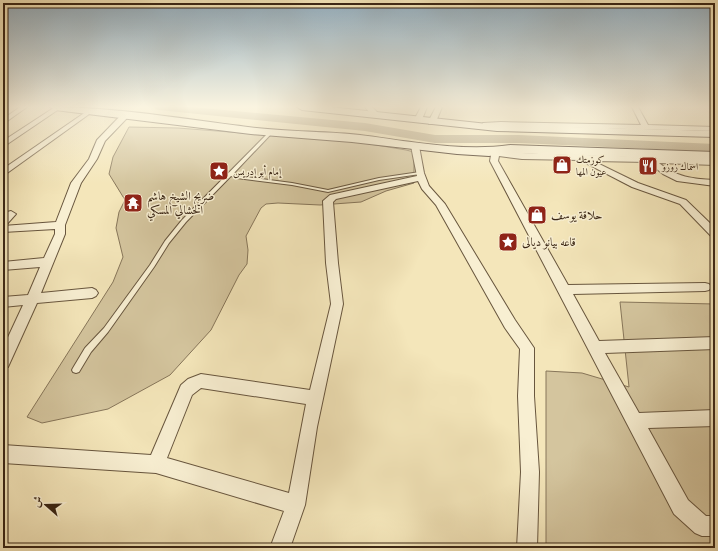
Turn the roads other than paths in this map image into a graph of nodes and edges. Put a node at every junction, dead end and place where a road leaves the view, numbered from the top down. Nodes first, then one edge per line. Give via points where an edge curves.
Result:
1 (271, 132) edge
2 (20, 133) edge
3 (60, 133) edge
4 (109, 133) edge
5 (281, 133) edge
6 (517, 133) edge
7 (715, 134) edge
8 (557, 140) junction
9 (3, 145) edge
10 (415, 146) junction
11 (493, 153) junction
12 (607, 155) junction
13 (715, 156) edge
14 (580, 158) junction
15 (650, 160) junction
16 (715, 162) edge
17 (3, 163) edge
18 (15, 165) junction
19 (3, 173) edge
20 (230, 174) junction
21 (421, 175) junction
22 (715, 183) edge
23 (11, 214) dead end
24 (3, 222) edge
25 (60, 225) junction
26 (3, 229) edge
27 (715, 234) edge
28 (47, 262) junction
29 (3, 266) edge
30 (705, 287) dead end
31 (563, 290) junction
32 (92, 292) dead end
33 (32, 298) junction
34 (3, 302) edge
35 (715, 343) edge
36 (594, 347) junction
37 (3, 364) edge
38 (76, 370) dead end
39 (316, 398) junction
40 (715, 418) edge
41 (634, 421) junction
42 (3, 454) edge
43 (156, 464) junction
44 (296, 505) junction
45 (715, 526) edge
46 (280, 548) edge
47 (528, 548) edge

1 - 20 lane
2 - 9 street
3 - 18 street
4 - 25 street via 76,183
5 - 10 street
6 - 8 street
7 - 8 street
8 - 11 street
8 - 12 street
10 - 11 street
10 - 21 street
11 - 14 street
11 - 31 street via 494,161
12 - 13 street
12 - 14 street
12 - 15 street
14 - 27 street via 616,177 683,202
15 - 16 street
15 - 22 street via 664,173 678,180
17 - 18 street
18 - 19 street
20 - 21 lane via 328,191 379,180
20 - 38 lane via 167,242
21 - 39 street via 333,197 328,201 337,304
21 - 47 street via 425,187 440,204 510,324 527,348 526,396 530,472
23 - 24 street
25 - 26 street
25 - 28 street via 60,234
28 - 29 street
28 - 33 street
30 - 31 street
31 - 36 street
32 - 33 street
33 - 34 street
33 - 37 street
35 - 36 street
36 - 41 street
39 - 43 street via 201,382 193,384 186,390
39 - 44 street
40 - 41 street
41 - 45 street via 681,507 702,526
42 - 43 street
43 - 44 street
44 - 46 street

